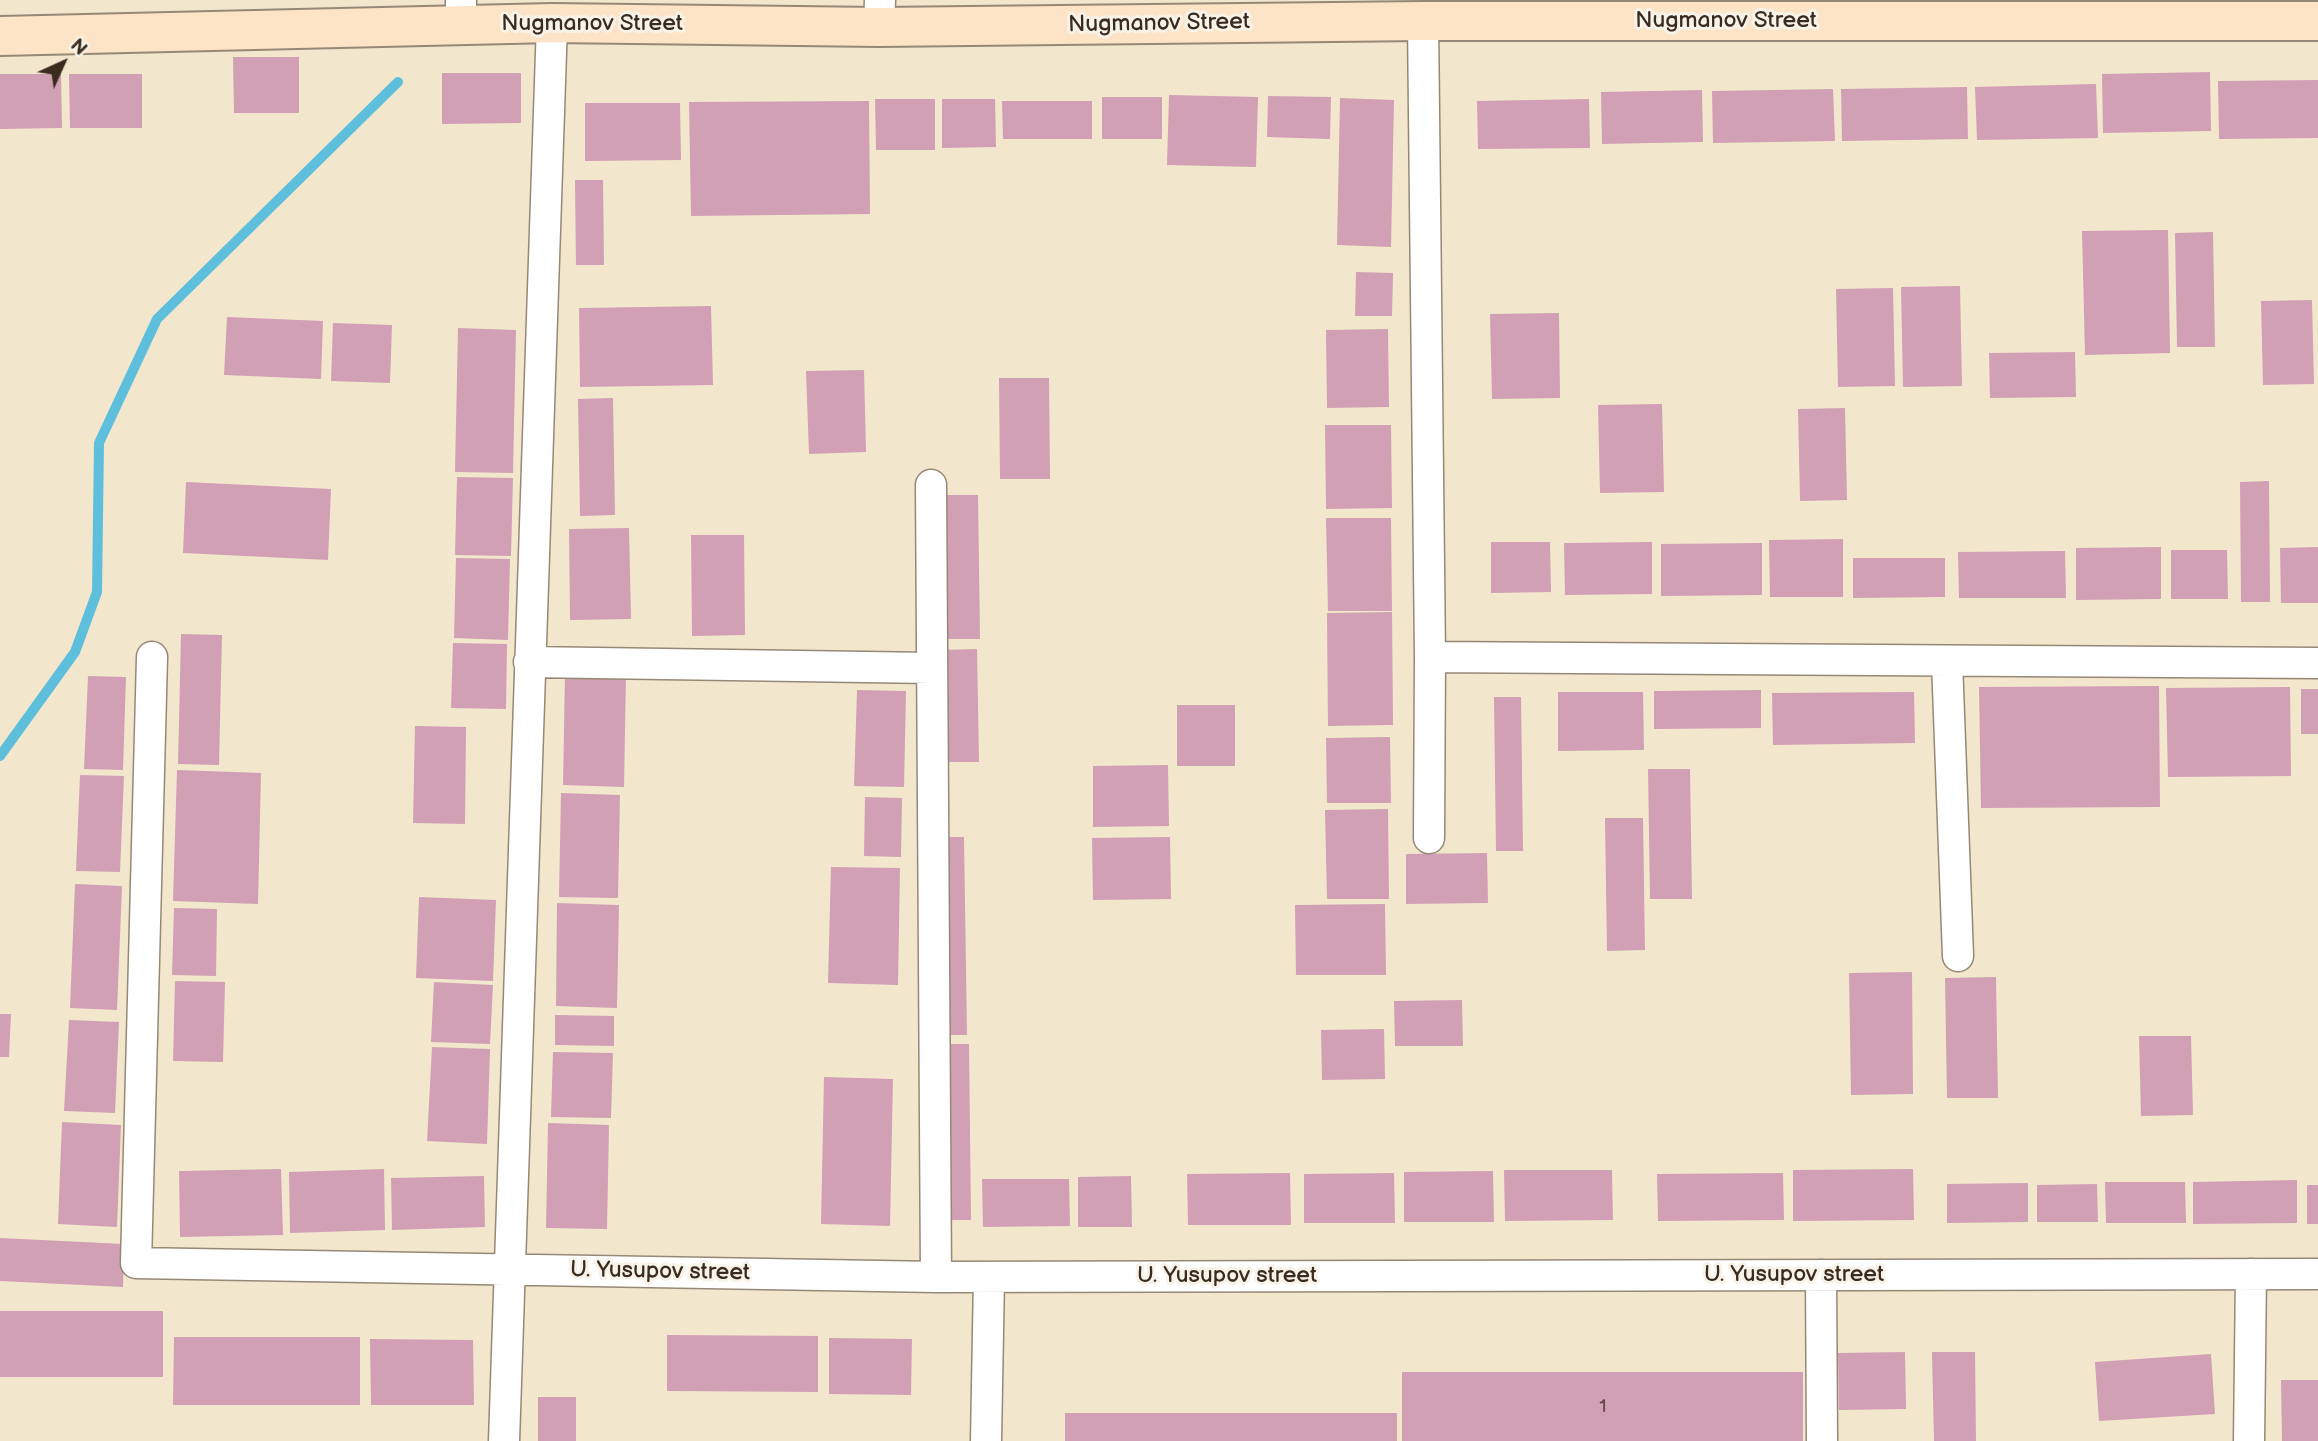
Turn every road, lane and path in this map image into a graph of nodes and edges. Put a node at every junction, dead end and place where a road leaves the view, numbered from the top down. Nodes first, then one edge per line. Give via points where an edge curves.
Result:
1 (461, 13) edge
2 (879, 13) edge
3 (1423, 21) junction
4 (2318, 21) edge
5 (552, 23) junction
6 (0, 36) edge
7 (931, 485) dead end
8 (152, 657) dead end
9 (1430, 657) junction
10 (1947, 661) junction
11 (529, 662) junction
12 (2318, 663) edge
13 (932, 668) junction
14 (1429, 838) dead end
15 (1958, 956) dead end
16 (509, 1270) junction
17 (2251, 1274) junction
18 (2318, 1274) edge
19 (1821, 1275) junction
20 (936, 1277) junction
21 (989, 1277) junction
22 (504, 1441) edge
23 (986, 1441) edge
24 (1822, 1441) edge
25 (2249, 1441) edge

1 - 5 main road, Nugmanov Street
1 - 6 main road, Nugmanov Street
2 - 3 main road, Nugmanov Street
2 - 5 main road, Nugmanov Street
3 - 4 main road, Nugmanov Street
3 - 9 street
5 - 11 street
7 - 13 street
8 - 16 street, U. Yusupov street via 136,1263
9 - 10 street
9 - 14 street
10 - 12 street
10 - 15 street
11 - 13 street
11 - 16 street
13 - 20 street
16 - 20 street, U. Yusupov street
16 - 22 street
17 - 18 street, U. Yusupov street
17 - 19 street, U. Yusupov street
17 - 25 street
19 - 21 street, U. Yusupov street
19 - 24 street
20 - 21 street, U. Yusupov street
21 - 23 street

